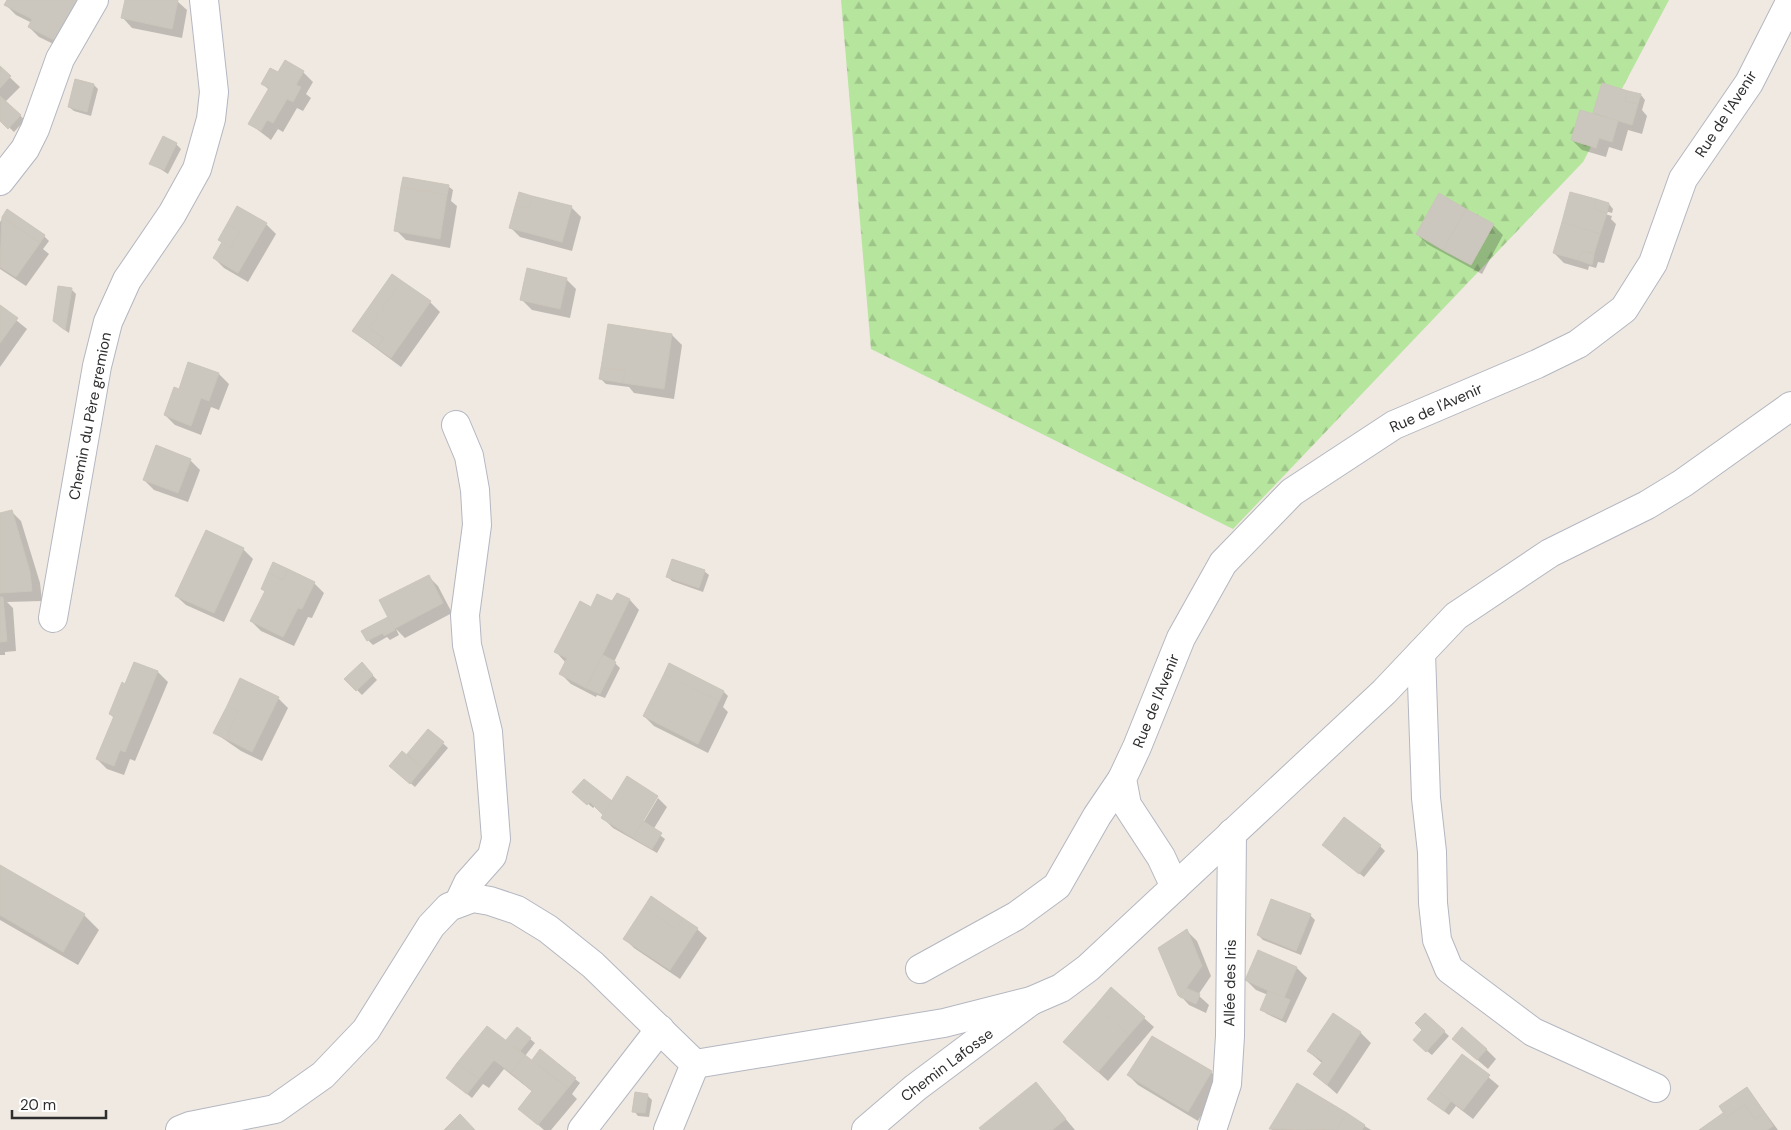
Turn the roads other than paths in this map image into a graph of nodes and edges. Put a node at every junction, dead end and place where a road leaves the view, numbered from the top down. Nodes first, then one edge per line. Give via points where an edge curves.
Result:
1 (94, 0) edge
2 (204, 0) edge
3 (1791, 0) edge
4 (0, 181) edge
5 (1791, 406) edge
6 (456, 425) dead end
7 (52, 618) dead end
8 (1421, 653) junction
9 (1122, 779) junction
10 (1232, 833) junction
11 (1174, 887) junction
12 (459, 902) junction
13 (920, 969) dead end
14 (1031, 1001) junction
15 (660, 1029) junction
16 (695, 1064) junction
17 (1656, 1088) dead end
18 (180, 1130) edge
19 (582, 1130) edge
20 (668, 1130) edge
21 (866, 1130) edge
22 (1212, 1130) edge

1 - 4 street via 60,59 25,149
2 - 7 street, Chemin du Père gremion via 214,92 211,119 197,170 172,214 127,280 108,322 97,366
3 - 9 street, Rue de l'Avenir via 1749,83 1683,180 1653,263 1624,309 1570,348 1394,426 1292,492 1223,563 1181,638
5 - 8 street via 1683,483 1647,505 1550,553 1505,582 1456,616
6 - 12 street via 469,456 475,490 477,525 465,615 467,645 488,732 496,839 492,856 468,883
8 - 10 street via 1384,692
8 - 17 street via 1433,903 1437,940 1449,969 1533,1032
9 - 11 street via 1127,804 1161,857
9 - 13 street, Rue de l'Avenir via 1056,886 1016,916
10 - 11 street
10 - 22 street, Allée des Iris via 1227,1084
11 - 14 street via 1088,968 1061,988
12 - 15 street via 473,898 490,901 517,910 548,929 593,965
12 - 18 street via 449,907 431,926 366,1030 323,1074 275,1109
14 - 16 street via 944,1023
14 - 21 street, Chemin Lafosse via 915,1088
15 - 16 street
15 - 19 street
16 - 20 street

